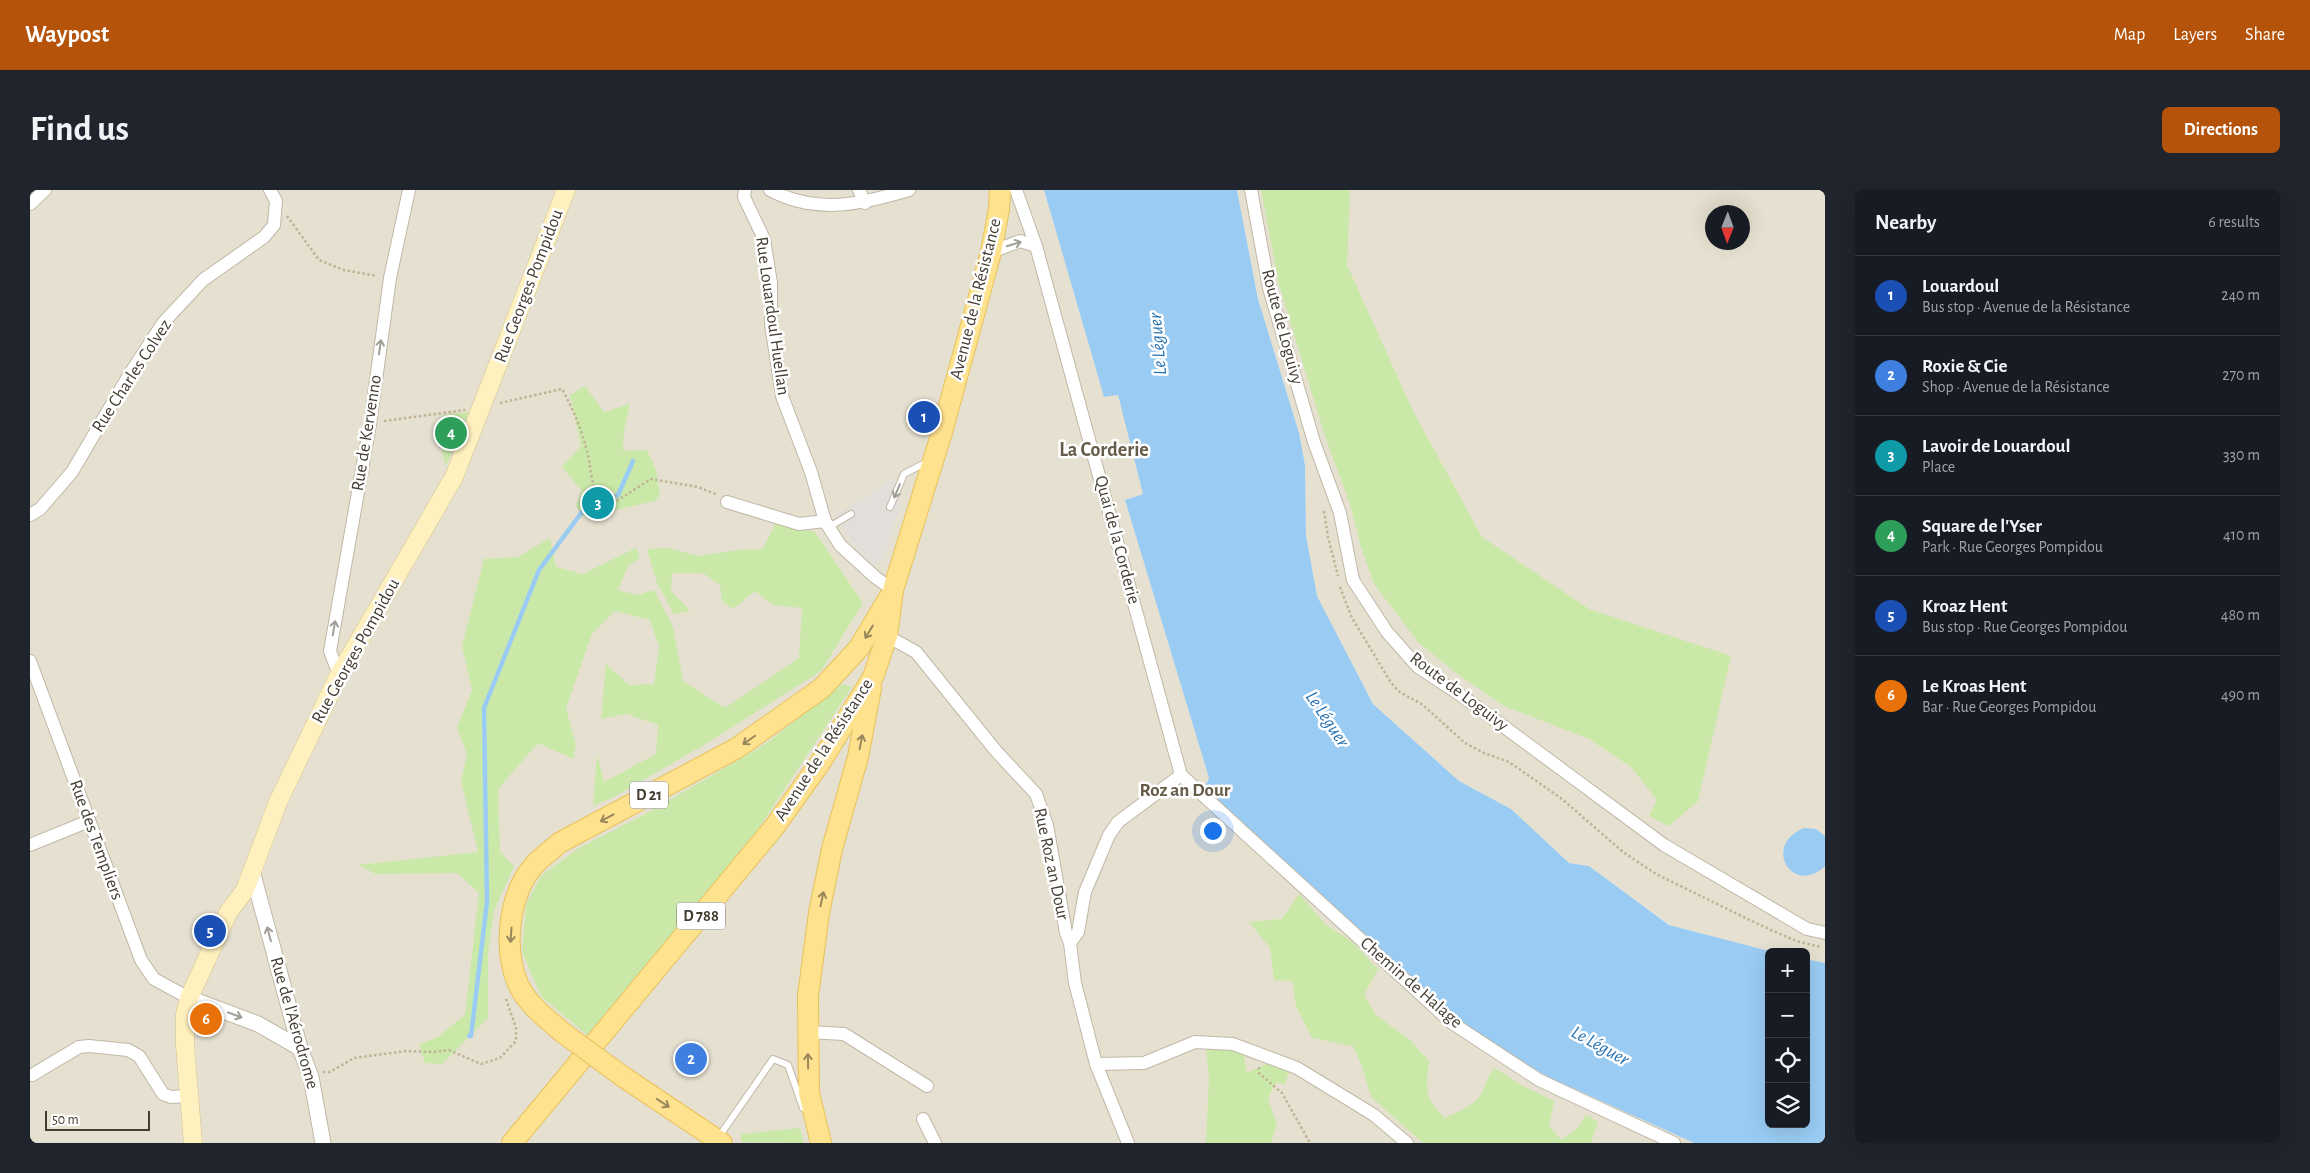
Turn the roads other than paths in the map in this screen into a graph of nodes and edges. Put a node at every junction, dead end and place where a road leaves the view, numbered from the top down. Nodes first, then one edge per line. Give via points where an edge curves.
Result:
1 (45, 190) edge
2 (408, 190) edge
3 (566, 190) edge
4 (745, 190) edge
5 (770, 190) edge
6 (859, 190) edge
7 (909, 190) edge
8 (1000, 190) edge
9 (1016, 190) edge
10 (1250, 190) edge
11 (273, 196) edge
12 (865, 203) junction
13 (30, 204) edge
14 (1036, 246) junction
15 (991, 252) junction
16 (934, 458) junction
17 (727, 502) road end
18 (890, 508) dead end
19 (851, 514) dead end
20 (30, 515) edge
21 (827, 524) junction
22 (894, 590) junction
23 (887, 636) junction
24 (30, 660) edge
25 (339, 675) junction
26 (873, 677) junction
27 (1181, 775) junction
28 (89, 821) junction
29 (30, 845) edge
30 (252, 871) junction
31 (260, 904) junction
32 (228, 913) junction
33 (1825, 933) edge
34 (1070, 943) junction
35 (189, 998) junction
36 (808, 1032) junction
37 (300, 1048) junction
38 (1096, 1064) junction
39 (32, 1075) dead end
40 (927, 1086) dead end
41 (188, 1096) junction
42 (923, 1118) dead end
43 (720, 1141) edge
44 (193, 1143) edge
45 (322, 1143) edge
46 (512, 1143) edge
47 (816, 1143) edge
48 (821, 1143) edge
49 (935, 1143) edge
50 (1128, 1143) edge
51 (1407, 1143) edge
52 (1674, 1143) edge

1 - 13 street
25 -> 2 street, Rue de Kervenno via 330,651 370,424 390,278
3 - 25 main road, Rue Georges Pompidou via 454,477
4 - 21 street, Rue Louardoul Huellan via 744,197 764,240 771,283 771,324 782,396
5 - 12 street via 818,206
6 - 12 street
7 - 12 street
8 - 15 main road, Avenue de la Résistance / D 788
9 - 14 street, Quai de la Corderie
10 - 33 street, Route de Loguivy via 1269,288 1314,442 1340,513 1353,580 1387,632 1418,667 1664,845 1807,929
11 - 20 street, Rue Charles Colvez via 274,225 264,238 203,280 163,323 72,472 40,509
15 -> 14 street via 1020,241
14 - 27 street, Quai de la Corderie
15 - 16 main road, Avenue de la Résistance / D 788
16 -> 18 lane via 904,474
16 - 22 main road, Avenue de la Résistance / D 788
17 - 21 street via 799,524
19 - 21 lane
21 - 22 street, Rue Louardoul Huellan via 840,544
22 - 23 main road, Avenue de la Résistance / D 788
22 -> 43 main road, D 21, bridge via 859,648 822,688 737,748 559,843 535,864 521,886 513,908 510,956 518,985 537,1011 622,1076
23 - 26 main road, Avenue de la Résistance / D 788
23 - 34 street, Rue Roz an Dour via 916,652 996,751 1036,794 1047,825
24 - 28 street, Rue des Templiers
25 - 30 main road, Rue Georges Pompidou via 278,802
36 -> 26 main road via 808,996 819,913 832,849 858,757
26 - 46 main road, Avenue de la Résistance / D 788 via 775,826
27 - 34 street via 1118,822 1109,835 1085,892 1078,932
27 - 52 street, Chemin de Halage via 1452,1023 1539,1080
28 - 29 street
28 - 35 street, Rue des Templiers via 141,960 154,979
30 - 31 street, Rue de l'Aérodrome
30 - 32 main road, Rue Georges Pompidou via 245,890
31 - 32 street via 248,901
37 -> 31 street, Rue de l'Aérodrome
32 - 35 main road, Rue Georges Pompidou
34 - 38 street, Rue Roz an Dour via 1075,983
35 -> 37 street via 258,1024
35 - 41 main road, Rue Georges Pompidou via 185,1015
36 - 40 street via 844,1034
48 -> 36 main road via 809,1093
37 - 45 street, Rue de l'Aérodrome via 309,1071
38 - 50 street, Rue Roz an Dour
38 - 51 street via 1144,1063 1195,1042 1233,1044 1297,1068 1374,1115
39 - 41 street via 79,1047 128,1050 139,1056 163,1094
41 - 44 main road, Rue Georges Pompidou
42 - 49 street
43 - 47 lane via 773,1059 788,1065

